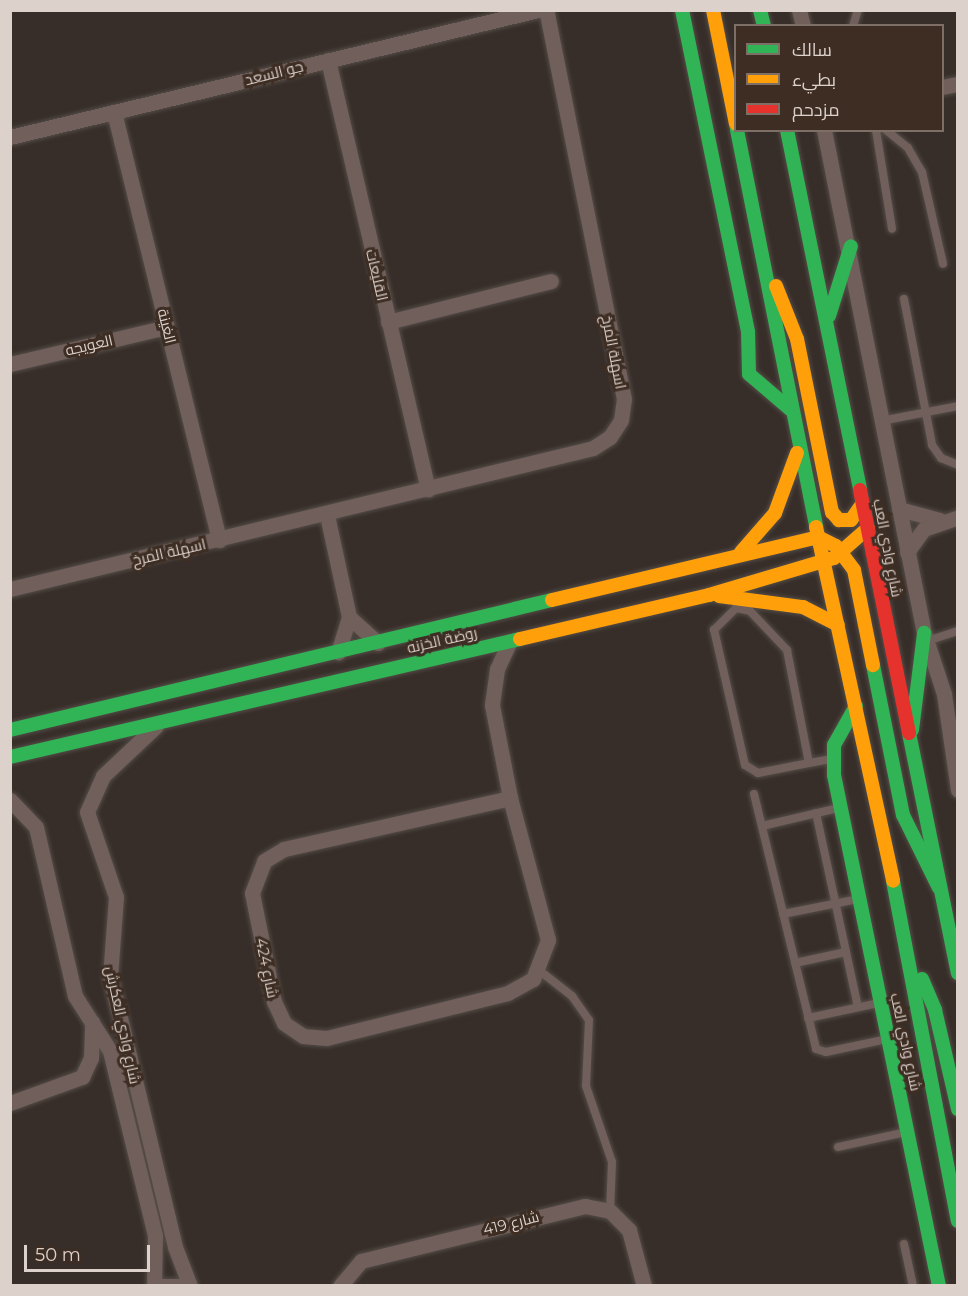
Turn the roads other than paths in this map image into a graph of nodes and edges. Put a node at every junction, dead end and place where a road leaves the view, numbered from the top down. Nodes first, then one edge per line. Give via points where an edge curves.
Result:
1 (538, 10) edge
2 (546, 10) edge
3 (684, 10) edge
4 (714, 10) edge
5 (719, 39) junction
6 (328, 60) junction
7 (114, 112) junction
8 (734, 118) edge
9 (737, 132) edge
10 (787, 132) edge
11 (824, 132) edge
12 (876, 132) edge
13 (888, 132) edge
14 (10, 137) edge
15 (892, 229) dead end
16 (850, 246) junction
17 (762, 261) junction
18 (943, 264) dead end
19 (551, 281) dead end
20 (904, 299) dead end
21 (829, 317) junction
22 (388, 322) junction
23 (167, 327) junction
24 (10, 364) edge
25 (957, 406) edge
26 (791, 410) junction
27 (926, 412) junction
28 (881, 421) junction
29 (798, 446) junction
30 (957, 465) edge
31 (428, 490) junction
32 (862, 504) junction
33 (899, 509) junction
34 (327, 515) junction
35 (957, 517) edge
36 (940, 520) junction
37 (868, 528) junction
38 (818, 537) junction
39 (219, 540) junction
40 (907, 552) junction
41 (740, 553) junction
42 (844, 554) junction
43 (824, 561) junction
44 (10, 589) edge
45 (709, 595) junction
46 (568, 596) junction
47 (349, 617) junction
48 (575, 623) junction
49 (838, 625) junction
50 (957, 632) edge
51 (925, 637) junction
52 (510, 641) junction
53 (378, 643) junction
54 (469, 651) junction
55 (338, 652) junction
56 (495, 679) junction
57 (951, 696) edge
58 (856, 706) junction
59 (162, 721) junction
60 (953, 724) edge
61 (10, 730) edge
62 (909, 744) junction
63 (10, 757) edge
64 (833, 759) junction
65 (809, 763) junction
66 (957, 790) edge
67 (754, 794) dead end
68 (510, 798) junction
69 (10, 800) edge
70 (841, 807) junction
71 (816, 813) junction
72 (762, 826) junction
73 (939, 888) junction
74 (860, 898) junction
75 (835, 903) junction
76 (783, 914) junction
77 (846, 952) junction
78 (910, 960) junction
79 (795, 963) junction
80 (540, 971) junction
81 (957, 972) edge
82 (881, 1002) junction
83 (858, 1007) junction
84 (808, 1018) junction
85 (92, 1022) junction
86 (888, 1038) junction
87 (10, 1103) edge
88 (957, 1109) edge
89 (907, 1131) junction
90 (838, 1147) dead end
91 (610, 1211) junction
92 (957, 1221) edge
93 (904, 1244) dead end
94 (156, 1286) edge
95 (188, 1286) edge
96 (340, 1286) edge
97 (644, 1286) edge
98 (913, 1286) edge
99 (939, 1286) edge

1 - 6 street, جو السعد
2 - 31 street, اسهلة المرخ via 623,410 610,437 593,448
3 - 5 street
3 - 26 street via 748,332 749,374
4 - 5 street
5 - 8 street
6 - 7 street, جو السعد
6 - 22 street, القليعات
7 - 14 street, جو السعد
7 - 23 street, الغينة
9 - 17 street, شارع وادي العب
10 - 21 street, شارع وادي العب
11 - 16 street
12 - 15 lane
13 - 18 lane via 908,148 922,172
16 - 21 street
16 - 28 street
17 - 26 street, شارع وادي العب
17 - 32 street via 797,339 832,512 839,520 851,520
19 - 22 street
20 - 27 lane
21 - 32 street, شارع وادي العب
22 - 31 street, القليعات
23 - 24 street, العويجه
23 - 39 street, الغينة
25 - 27 lane
26 - 29 street, شارع وادي العب
27 - 28 lane
27 - 30 lane via 936,452
28 - 33 street
29 - 38 street, شارع وادي العب
29 - 41 street via 775,513
31 - 34 street, اسهلة المرخ
32 - 37 street, شارع وادي العب
33 - 36 street
33 - 40 street
34 - 39 street, اسهلة المرخ
34 - 47 street
35 - 36 street
36 - 40 street via 917,536
37 - 42 street, روضة الخزنه
37 - 62 street, شارع وادي العب
38 - 41 street, روضة الخزنه
38 - 42 street
38 - 43 street, شارع وادي العب
39 - 44 street, اسهلة المرخ
40 - 51 street
41 - 46 street, روضة الخزنه
42 - 43 street, روضة الخزنه
42 - 73 street via 856,580 903,815
43 - 45 street, روضة الخزنه
43 - 49 street, شارع وادي العب
45 - 48 street, روضة الخزنه
45 - 49 street via 803,607
46 - 48 street
46 - 53 street, روضة الخزنه
47 - 53 street
47 - 55 street
48 - 52 street, روضة الخزنه
49 - 58 street, شارع وادي العب
50 - 51 lane
51 - 57 street
51 - 62 street
52 - 54 street, روضة الخزنه
52 - 56 street
53 - 55 street, روضة الخزنه
54 - 56 street via 482,659
54 - 59 street, روضة الخزنه
55 - 61 street, روضة الخزنه
56 - 68 street via 493,714
57 - 60 street
58 - 64 street, شارع وادي العب via 838,730
58 - 78 street, شارع وادي العب
59 - 63 street, روضة الخزنه
59 - 95 street, شارع وادي العكرش via 103,776 87,812 115,890 110,976 175,1247
60 - 66 street
62 - 73 street, شارع وادي العب
64 - 65 lane
64 - 70 street, شارع وادي العب
65 - 65 lane via 758,773 746,765 715,634 717,622 732,610 750,611 787,650
67 - 72 lane
68 - 80 street via 548,940
68 - 80 street, شارع 424 via 273,853 257,870 252,892 278,1013 303,1036 326,1038 508,993
69 - 85 street via 36,827 75,996
70 - 71 lane
70 - 74 street, شارع وادي العب
71 - 72 lane
71 - 75 lane
72 - 76 lane
73 - 81 street, شارع وادي العب
74 - 75 lane
74 - 82 street, شارع وادي العب
75 - 76 lane
75 - 77 lane
76 - 79 lane
77 - 79 lane
77 - 83 lane
78 - 88 street via 935,1010
78 - 92 street, شارع وادي العب
79 - 84 lane
80 - 91 lane via 583,1007 589,1020 586,1086 612,1162
82 - 83 lane
82 - 86 street, شارع وادي العب
83 - 84 lane
84 - 86 lane via 819,1052
85 - 87 street via 91,1058 82,1077
85 - 94 street via 110,1051 155,1236
86 - 89 street, شارع وادي العب
89 - 90 lane
89 - 99 street, شارع وادي العب
91 - 96 street, شارع 419 via 578,1207 361,1261
91 - 97 street via 629,1230
93 - 98 lane
94 - 95 street

